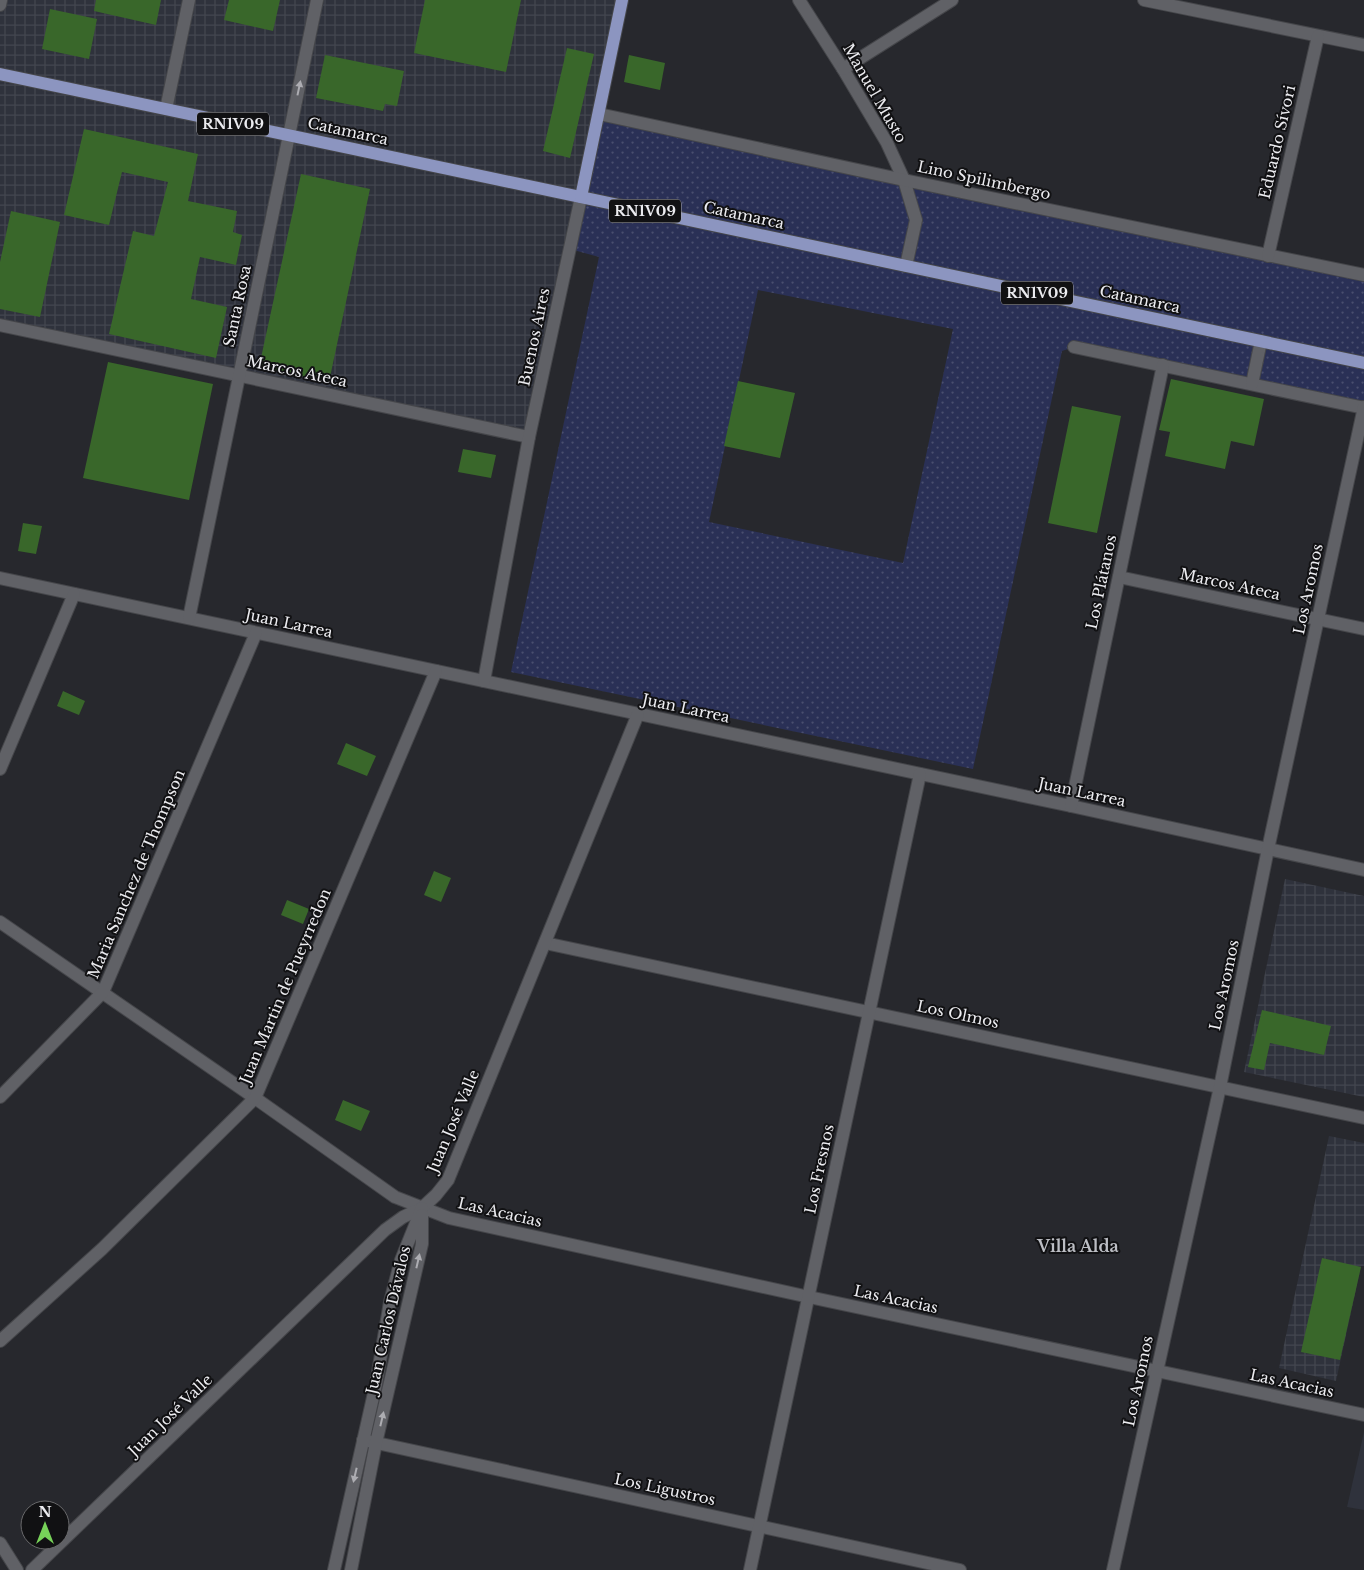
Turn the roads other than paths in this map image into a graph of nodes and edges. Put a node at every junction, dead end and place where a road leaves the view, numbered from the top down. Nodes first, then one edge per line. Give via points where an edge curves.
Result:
1 (1, 0) edge
2 (189, 0) edge
3 (317, 0) edge
4 (622, 0) edge
5 (799, 0) edge
6 (952, 0) edge
7 (1144, 0) edge
8 (0, 5) edge
9 (1318, 36) junction
10 (1364, 46) edge
11 (843, 69) junction
12 (0, 74) edge
13 (166, 109) junction
14 (599, 114) junction
15 (289, 135) junction
16 (904, 180) junction
17 (581, 197) junction
18 (1268, 256) junction
19 (906, 266) junction
20 (1364, 275) edge
21 (0, 325) edge
22 (1261, 341) junction
23 (1074, 347) dead end
24 (1364, 363) edge
25 (1163, 365) junction
26 (239, 375) junction
27 (1252, 384) junction
28 (1364, 407) edge
29 (529, 438) junction
30 (1119, 577) junction
31 (0, 578) edge
32 (74, 594) junction
33 (189, 618) junction
34 (1318, 620) junction
35 (1364, 629) edge
36 (256, 633) junction
37 (436, 671) junction
38 (484, 681) junction
39 (638, 714) junction
40 (0, 769) edge
41 (920, 774) junction
42 (1071, 806) junction
43 (1268, 849) junction
44 (1364, 870) edge
45 (0, 922) edge
46 (545, 943) junction
47 (103, 992) junction
48 (870, 1012) junction
49 (1220, 1087) junction
50 (0, 1097) edge
51 (255, 1098) junction
52 (1364, 1118) edge
53 (422, 1208) junction
54 (808, 1297) junction
55 (0, 1342) edge
56 (1156, 1372) junction
57 (1364, 1415) edge
58 (363, 1440) junction
59 (376, 1443) junction
60 (760, 1525) junction
61 (0, 1544) edge
62 (17, 1570) edge
63 (32, 1570) edge
64 (334, 1570) edge
65 (350, 1570) edge
66 (750, 1570) edge
67 (960, 1570) edge
68 (1113, 1570) edge

1 - 8 street
2 - 13 street
15 -> 3 street, Santa Rosa
4 - 14 main road, Buenos Aires
5 - 11 street, Manuel Musto
6 - 11 street
7 - 9 street
9 - 10 street
9 - 18 street, Eduardo Sívori
11 - 16 street, Manuel Musto via 887,143
12 - 13 main road, Catamarca / RN1V09
13 - 15 main road, Catamarca / RN1V09
14 - 16 street, Lino Spilimbergo
14 - 17 main road, Buenos Aires
15 - 17 main road, Catamarca / RN1V09
15 - 26 street, Santa Rosa
16 - 18 street, Lino Spilimbergo
16 - 19 street, Manuel Musto via 916,220
17 - 19 main road, Catamarca / RN1V09
17 - 29 street, Buenos Aires
18 - 20 street, Lino Spilimbergo
19 - 22 main road, Catamarca / RN1V09
21 - 26 street, Marcos Ateca
22 - 24 main road, Catamarca / RN1V09
22 - 27 street
23 - 25 street
25 - 27 street
25 - 30 street, Los Plátanos
26 - 29 street, Marcos Ateca
26 - 33 street, Santa Rosa
27 - 28 street
28 - 34 street, Los Aromos
29 - 38 street, Buenos Aires
30 - 34 street, Marcos Ateca
30 - 42 street, Los Plátanos
31 - 32 street, Juan Larrea
32 - 33 street, Juan Larrea
32 - 40 street
33 - 36 street, Juan Larrea
34 - 35 street, Marcos Ateca
34 - 43 street, Los Aromos
36 - 37 street, Juan Larrea
36 - 47 street, Maria Sanchez de Thompson
37 - 38 street, Juan Larrea
37 - 51 street, Juan Martin de Pueyrredon
38 - 39 street, Juan Larrea
39 - 41 street, Juan Larrea
39 - 46 street, Juan José Valle
41 - 42 street, Juan Larrea
41 - 48 street, Los Fresnos
42 - 43 street, Juan Larrea
43 - 44 street, Juan Larrea
43 - 49 street, Los Aromos
45 - 47 street, Las Acacias
46 - 48 street, Los Olmos
46 - 53 street, Juan José Valle via 448,1180
47 - 50 street, Maria Sanchez de Thompson
47 - 51 street, Las Acacias
48 - 49 street, Los Olmos
48 - 54 street, Los Fresnos
49 - 52 street, Los Olmos
49 - 56 street, Los Aromos
51 - 53 street, Las Acacias via 395,1197
51 - 55 street, Juan Martin de Pueyrredon via 102,1249
53 - 54 street, Las Acacias via 450,1218
53 - 58 street, Juan Carlos Dávalos via 401,1260 390,1302
59 -> 53 street, Juan Carlos Dávalos via 422,1244
53 - 63 street, Juan José Valle via 385,1230
54 - 56 street, Las Acacias
54 - 60 street, Los Fresnos
56 - 57 street, Las Acacias
56 - 68 street, Los Aromos
58 - 59 street, Los Ligustros
58 -> 64 street, Juan Carlos Dávalos
59 - 60 street, Los Ligustros
59 - 65 street, Juan Carlos Dávalos
60 - 66 street, Los Fresnos
60 - 67 street, Los Ligustros
61 - 62 street

